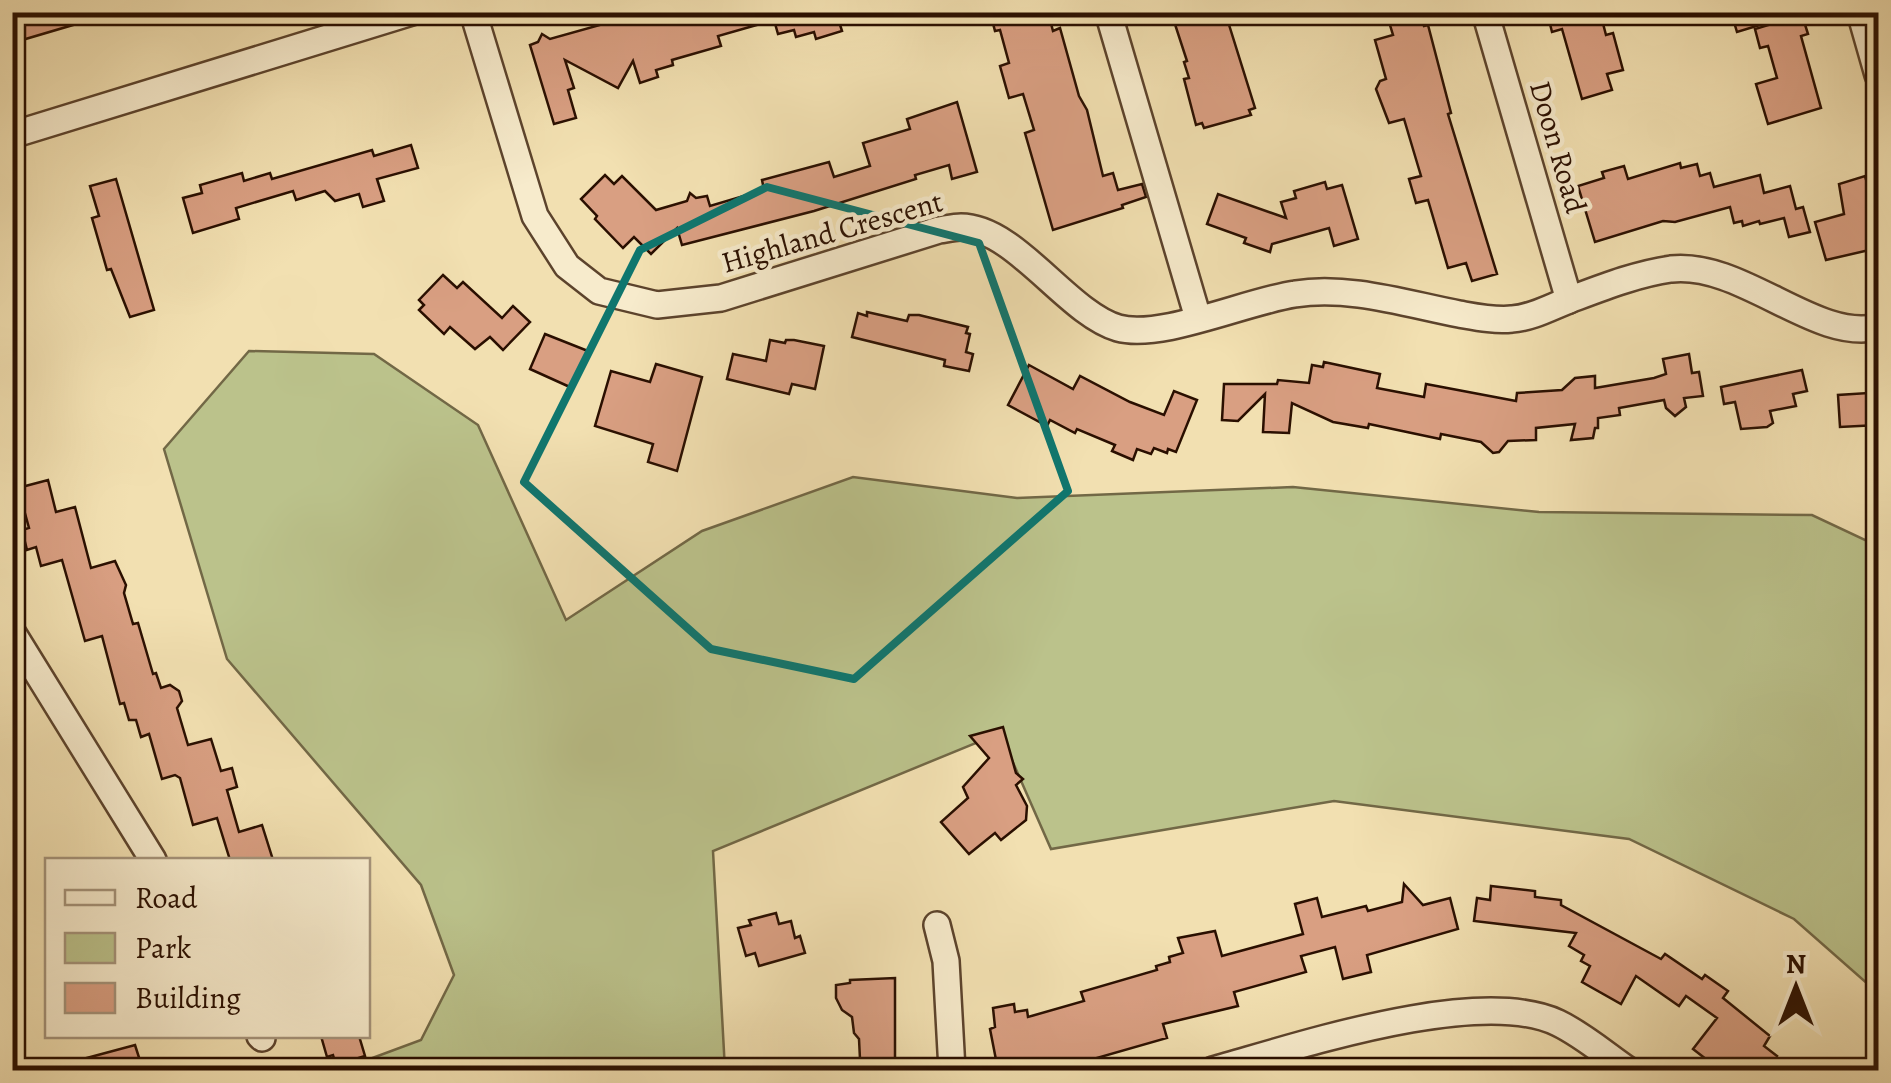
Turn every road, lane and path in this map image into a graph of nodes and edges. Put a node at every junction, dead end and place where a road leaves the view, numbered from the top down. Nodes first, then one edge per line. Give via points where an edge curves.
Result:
1 (412, 12) edge
2 (473, 12) edge
3 (1108, 12) edge
4 (1485, 12) edge
5 (1860, 12) edge
6 (1878, 75) edge
7 (12, 135) edge
8 (1569, 300) junction
9 (1198, 318) junction
10 (1878, 327) edge
11 (12, 632) edge
12 (152, 858) edge
13 (937, 926) dead end
14 (952, 1070) edge
15 (1213, 1070) edge
16 (1628, 1070) edge

1 - 7 street
2 - 9 street, Highland Crescent via 536,216 567,266 599,291 657,305 721,298 963,226 989,234 1117,328 1150,332
3 - 9 street
4 - 8 street, Doon Road
5 - 6 street
8 - 9 street, Highland Crescent via 1513,320 1343,292 1296,293
8 - 10 street, Highland Crescent via 1648,274 1694,270 1738,281 1820,320
11 - 12 street
13 - 14 street via 946,961
15 - 16 street via 1434,1013 1500,1011 1556,1022

